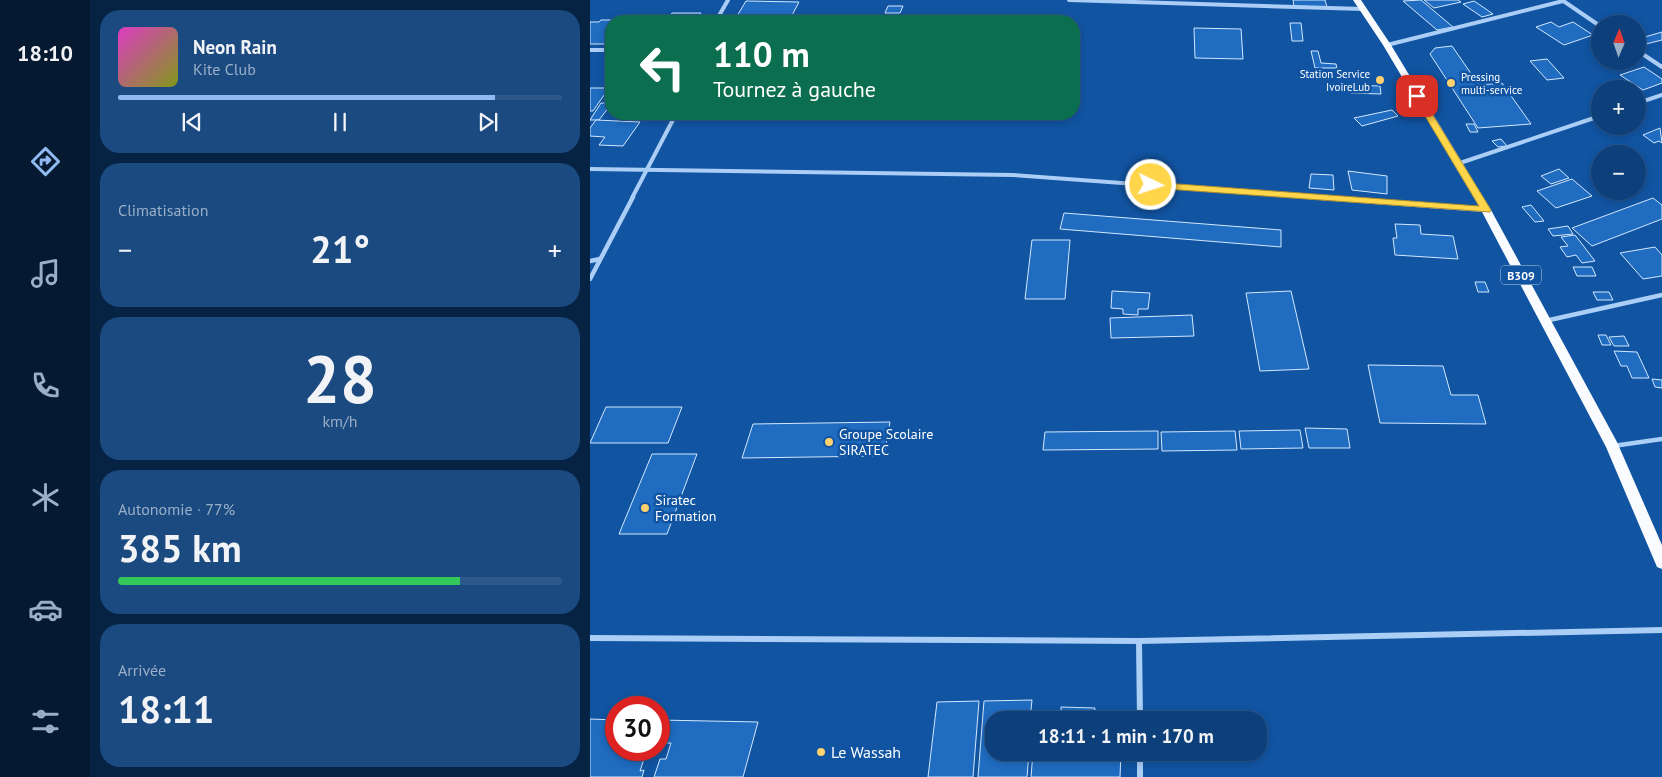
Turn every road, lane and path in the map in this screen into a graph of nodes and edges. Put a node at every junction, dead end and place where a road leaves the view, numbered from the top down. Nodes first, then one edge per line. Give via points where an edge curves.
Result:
1 (728, 0) edge
2 (1068, 0) edge
3 (1562, 1) edge
4 (1360, 5) edge
5 (719, 15) edge
6 (1591, 20) edge
7 (1387, 45) junction
8 (590, 50) edge
9 (605, 50) edge
10 (1646, 56) edge
11 (1662, 67) edge
12 (1662, 95) edge
13 (1646, 100) edge
14 (1591, 119) edge
15 (673, 120) edge
16 (1457, 164) junction
17 (590, 169) edge
18 (646, 170) junction
19 (1486, 210) junction
20 (600, 259) junction
21 (590, 261) edge
22 (590, 279) edge
23 (1662, 294) edge
24 (1545, 321) junction
25 (1662, 439) edge
26 (1612, 446) junction
27 (1662, 562) edge
28 (1662, 630) edge
29 (590, 638) edge
30 (1139, 641) junction
31 (1140, 711) edge
32 (1140, 761) edge
33 (1140, 777) edge

1 - 5 street
2 - 4 street
3 - 6 street
3 - 7 street
4 - 7 main road, B309
7 - 16 main road, B309
8 - 9 street
10 - 11 street
12 - 13 street
14 - 16 street
15 - 18 street
16 - 19 main road, B309
17 - 18 street
18 - 19 street via 1013,175
18 - 20 street
19 - 24 main road, B309
20 - 21 street
20 - 22 street
23 - 24 street
24 - 26 main road, B309
25 - 26 street
26 - 27 main road, B309
28 - 30 street
29 - 30 street
30 - 31 street
32 - 33 street

